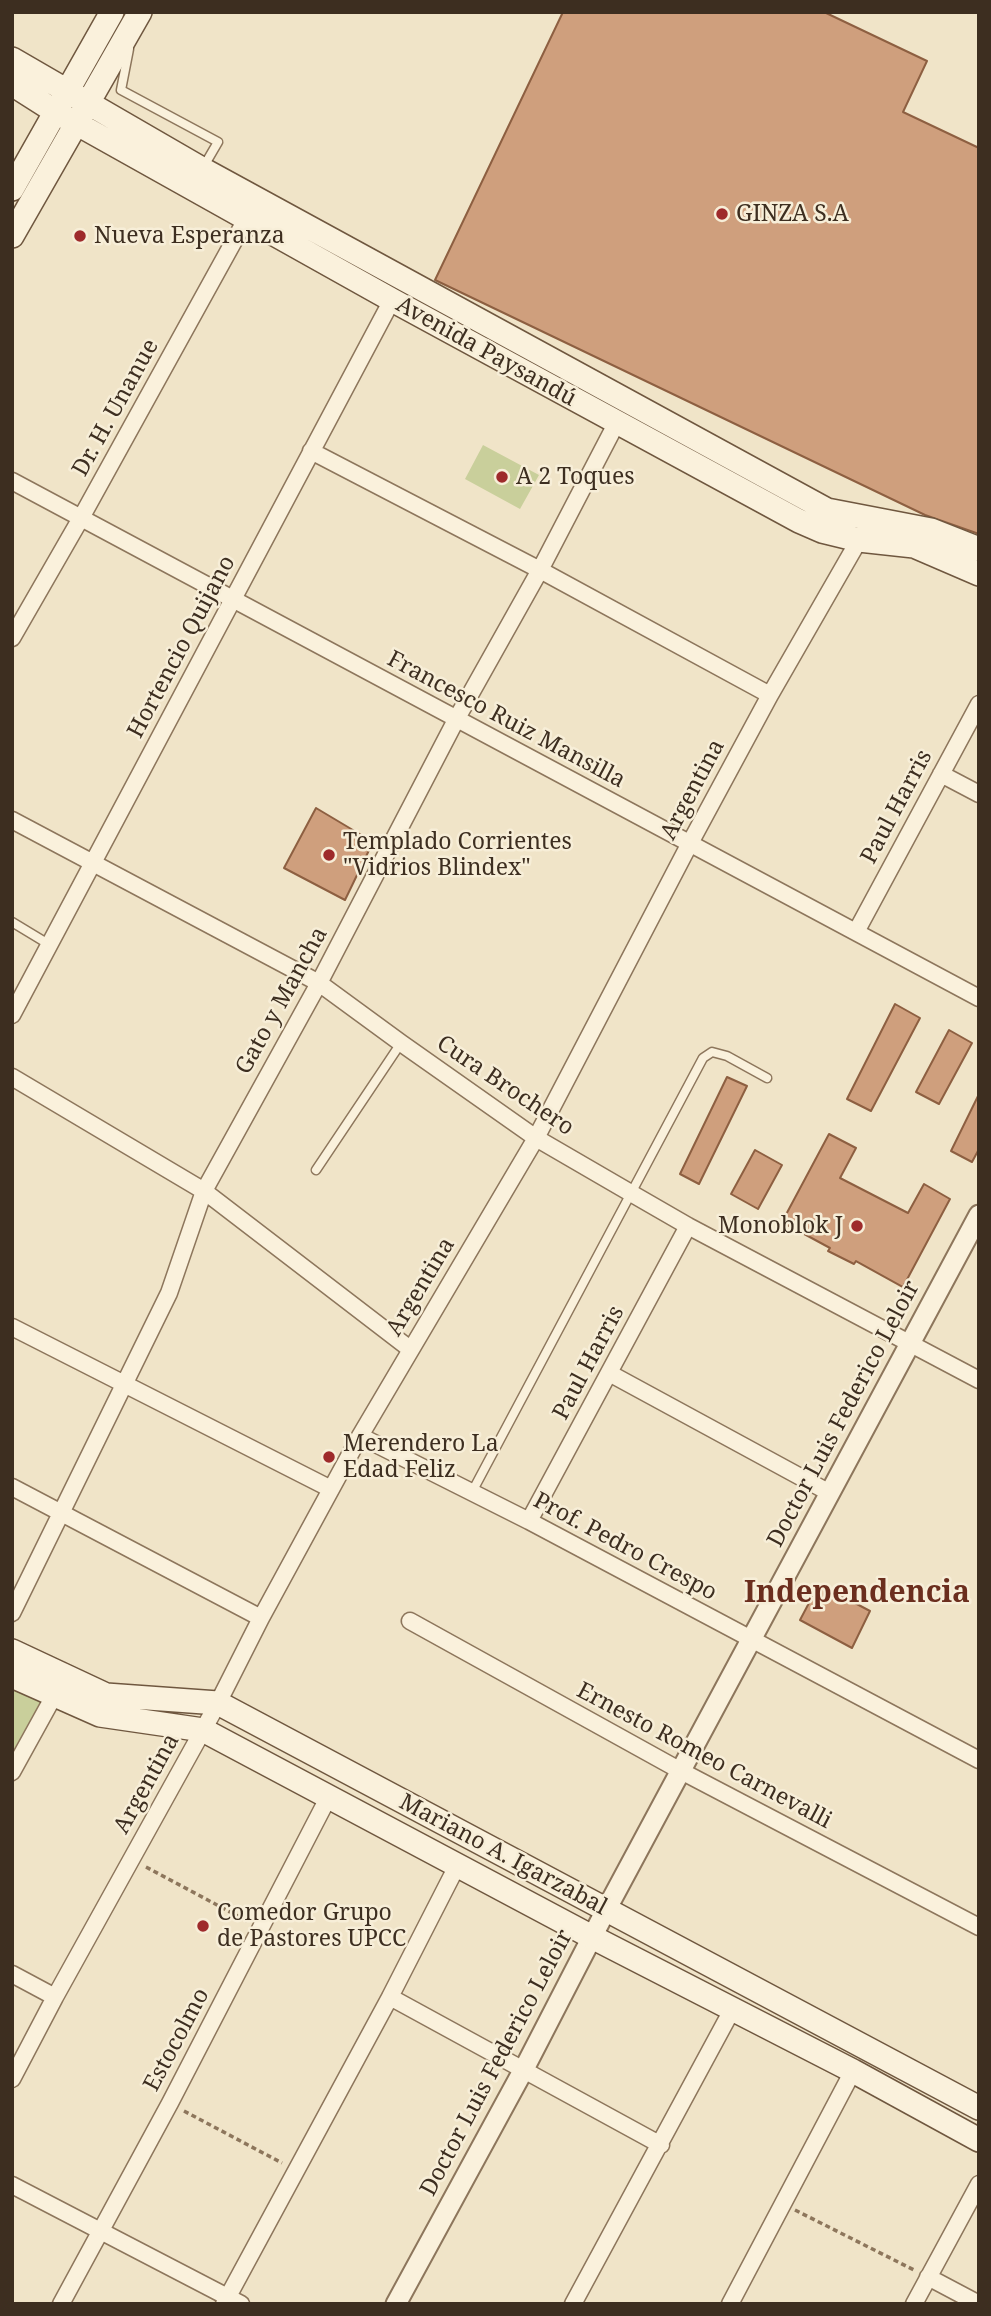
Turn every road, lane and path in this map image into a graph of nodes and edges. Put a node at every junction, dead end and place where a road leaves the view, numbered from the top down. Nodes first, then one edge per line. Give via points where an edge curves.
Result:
1 (112, 12) edge
2 (137, 18) edge
3 (12, 59) edge
4 (12, 84) edge
5 (61, 102) junction
6 (81, 113) junction
7 (202, 169) junction
8 (12, 189) edge
9 (252, 209) junction
10 (12, 236) edge
11 (392, 300) junction
12 (617, 422) junction
13 (311, 451) junction
14 (12, 481) edge
15 (81, 518) junction
16 (871, 519) junction
17 (859, 540) junction
18 (979, 549) edge
19 (540, 570) junction
20 (979, 574) edge
21 (233, 599) junction
22 (12, 638) edge
23 (770, 695) junction
24 (979, 704) edge
25 (457, 718) junction
26 (941, 774) junction
27 (979, 794) edge
28 (12, 820) edge
29 (689, 845) junction
30 (93, 862) junction
31 (12, 922) edge
32 (856, 932) junction
33 (50, 945) junction
34 (319, 984) junction
35 (979, 998) edge
36 (12, 1016) edge
37 (401, 1044) junction
38 (12, 1077) edge
39 (767, 1078) dead end
40 (536, 1138) junction
41 (316, 1170) dead end
42 (204, 1191) junction
43 (629, 1192) junction
44 (979, 1215) edge
45 (688, 1226) junction
46 (12, 1327) edge
47 (911, 1344) junction
48 (410, 1349) junction
49 (609, 1373) junction
50 (979, 1380) edge
51 (125, 1386) junction
52 (360, 1436) junction
53 (12, 1487) edge
54 (331, 1489) junction
55 (472, 1492) junction
56 (830, 1493) junction
57 (61, 1511) junction
58 (529, 1521) junction
59 (12, 1613) edge
60 (261, 1618) junction
61 (410, 1621) dead end
62 (750, 1640) junction
63 (12, 1651) edge
64 (12, 1676) edge
65 (55, 1695) junction
66 (218, 1703) junction
67 (203, 1730) junction
68 (979, 1759) edge
69 (681, 1771) junction
70 (12, 1772) edge
71 (329, 1796) junction
72 (132, 1859) junction
73 (458, 1864) junction
74 (606, 1910) junction
75 (979, 1927) edge
76 (261, 1929) junction
77 (592, 1937) junction
78 (12, 1974) edge
79 (55, 1997) junction
80 (390, 1997) junction
81 (732, 2010) junction
82 (524, 2069) junction
83 (853, 2071) junction
84 (12, 2079) edge
85 (170, 2103) junction
86 (979, 2108) edge
87 (979, 2140) edge
88 (661, 2145) junction
89 (296, 2171) junction
90 (979, 2184) edge
91 (12, 2185) edge
92 (782, 2203) junction
93 (100, 2229) junction
94 (928, 2277) junction
95 (231, 2301) edge
96 (61, 2304) edge
97 (396, 2304) edge
98 (573, 2304) edge
99 (730, 2304) edge
100 (914, 2304) edge
101 (979, 2304) edge

1 - 5 main road
2 - 6 main road
2 - 7 lane via 121,90 218,142
3 - 5 main road, Avenida Paysandú
4 - 5 main road, Avenida Paysandú
5 - 6 main road, Avenida Paysandú
5 - 8 main road
6 - 7 main road, Avenida Paysandú
6 - 9 main road, Avenida Paysandú
6 - 10 main road
7 - 9 main road, Avenida Paysandú
9 - 11 main road, Avenida Paysandú
9 - 15 street, Dr. H. Unanue
9 - 16 main road, Avenida Paysandú via 827,510
11 - 12 main road, Avenida Paysandú
11 - 13 street, Hortencio Quijano
12 - 17 main road, Avenida Paysandú via 799,521
12 - 19 street, Gato y Mancha
13 - 19 street
13 - 21 street, Hortencio Quijano
14 - 15 street, Francesco Ruiz Mansilla
15 - 21 street, Francesco Ruiz Mansilla
15 - 22 street, Dr. H. Unanue
16 - 17 street, Argentina
16 - 18 main road, Avenida Paysandú via 931,530
17 - 20 main road, Avenida Paysandú via 914,546
17 - 23 street, Argentina
19 - 23 street
19 - 25 street, Gato y Mancha
21 - 25 street, Francesco Ruiz Mansilla
21 - 30 street, Hortencio Quijano
23 - 29 street, Argentina
24 - 26 street, Paul Harris
25 - 29 street, Francesco Ruiz Mansilla
25 - 34 street, Gato y Mancha
26 - 27 street
26 - 32 street, Paul Harris
28 - 30 street, Cura Brochero
29 - 32 street, Francesco Ruiz Mansilla
29 - 40 street, Argentina
30 - 33 street, Hortencio Quijano
30 - 34 street, Cura Brochero
31 - 33 lane
32 - 35 street, Francesco Ruiz Mansilla
33 - 36 street, Hortencio Quijano
34 - 37 street, Cura Brochero
34 - 42 street, Gato y Mancha
37 - 40 street, Cura Brochero
37 - 41 lane
38 - 42 street
39 - 43 lane via 727,1056 712,1052 703,1058
40 - 43 street, Cura Brochero
40 - 48 street, Argentina
42 - 48 street
42 - 51 street, Gato y Mancha via 169,1293
43 - 45 street, Cura Brochero
43 - 55 lane
44 - 47 street, Doctor Luis Federico Leloir
45 - 47 street, Cura Brochero
45 - 49 street, Paul Harris
46 - 51 street
47 - 50 street, Cura Brochero
47 - 56 street, Doctor Luis Federico Leloir
48 - 52 street, Argentina
49 - 56 street
49 - 58 street, Paul Harris
51 - 54 street
51 - 57 street, Gato y Mancha
52 - 54 street, Argentina
52 - 55 street, Prof. Pedro Crespo
53 - 57 street
54 - 60 street, Argentina
55 - 58 street, Prof. Pedro Crespo
56 - 62 street, Doctor Luis Federico Leloir
57 - 59 street, Gato y Mancha
57 - 60 street
58 - 62 street, Prof. Pedro Crespo
60 - 66 street, Argentina
61 - 69 street, Ernesto Romeo Carnevalli
62 - 68 street, Prof. Pedro Crespo
62 - 69 street, Doctor Luis Federico Leloir
63 - 66 main road, Mariano A. Igarzabal via 106,1695
64 - 65 main road, Mariano A. Igarzabal
65 - 67 main road, Mariano A. Igarzabal via 100,1715
65 - 70 street
66 - 67 street, Argentina
66 - 74 main road, Mariano A. Igarzabal
67 - 71 main road, Mariano A. Igarzabal
67 - 72 street, Argentina
69 - 74 street, Doctor Luis Federico Leloir
69 - 75 street, Ernesto Romeo Carnevalli
71 - 73 main road, Mariano A. Igarzabal
71 - 76 street, Estocolmo
72 - 76 path
72 - 79 street, Argentina
73 - 77 main road, Mariano A. Igarzabal
73 - 80 street
74 - 77 street, Doctor Luis Federico Leloir
74 - 86 main road, Mariano A. Igarzabal
76 - 85 street, Estocolmo
77 - 81 main road, Mariano A. Igarzabal
77 - 82 street, Doctor Luis Federico Leloir
78 - 79 street
79 - 84 street, Argentina
80 - 82 street
80 - 89 street
81 - 83 main road, Mariano A. Igarzabal
81 - 88 street
82 - 88 street
82 - 97 street, Doctor Luis Federico Leloir
83 - 87 main road, Mariano A. Igarzabal
83 - 92 street
85 - 89 path
85 - 93 street, Estocolmo
88 - 98 street
89 - 95 street
90 - 94 street
91 - 93 street
92 - 94 path
92 - 99 street
93 - 95 street
93 - 96 street, Estocolmo
94 - 100 street
94 - 101 street

